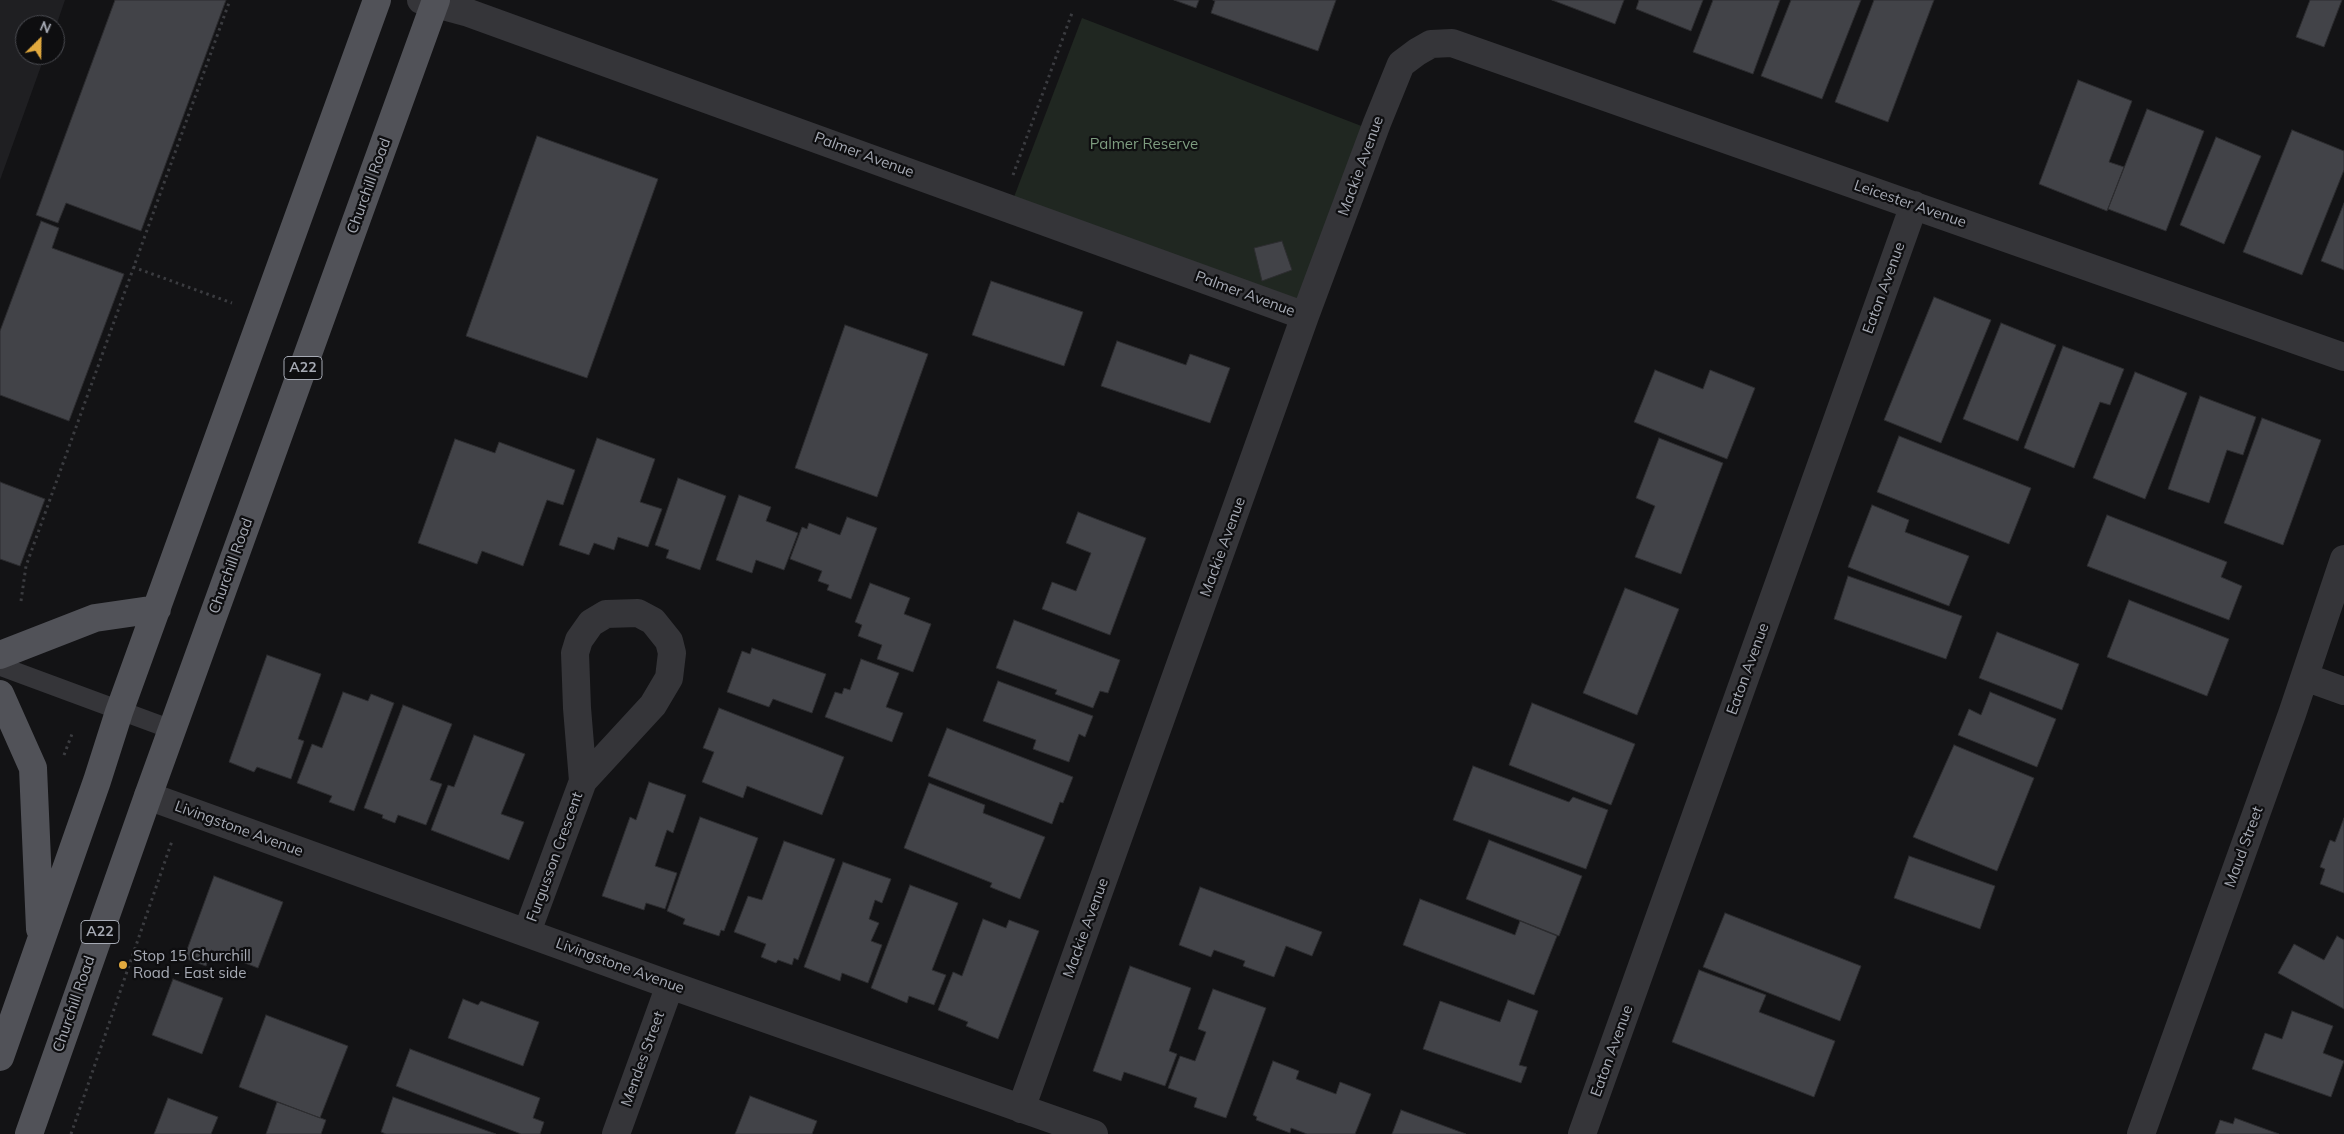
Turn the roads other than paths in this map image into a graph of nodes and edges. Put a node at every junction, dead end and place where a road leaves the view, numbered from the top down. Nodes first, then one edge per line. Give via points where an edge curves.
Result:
1 (378, 0) edge
2 (431, 2) edge
3 (1476, 52) joint
4 (1914, 205) junction
5 (1305, 316) junction
6 (2344, 357) edge
7 (2344, 558) edge
8 (157, 609) junction
9 (0, 655) edge
10 (0, 666) edge
11 (2305, 677) junction
12 (2344, 691) edge
13 (0, 694) edge
14 (119, 712) junction
15 (173, 730) junction
16 (583, 781) junction
17 (148, 796) junction
18 (527, 932) junction
19 (41, 943) junction
20 (670, 985) junction
21 (0, 1057) edge
22 (1021, 1109) junction
23 (29, 1134) edge
24 (616, 1134) edge
25 (1094, 1134) edge
26 (1582, 1134) edge
27 (2140, 1134) edge

1 - 8 main road
2 - 5 street, Palmer Avenue
2 - 15 main road, Churchill Road / A22
3 - 4 street, Leicester Avenue
3 - 5 street, Mackie Avenue via 1452,43 1431,44 1401,64
4 - 6 street, Leicester Avenue
4 - 26 street, Eaton Avenue
5 - 22 street, Mackie Avenue
7 - 11 street, Maud Street
8 - 9 main road via 94,618
8 - 14 main road
10 - 14 lane
11 - 12 street
11 - 27 street, Maud Street
13 - 19 main road via 33,768
14 - 15 lane
14 - 19 main road
15 - 17 main road, Churchill Road / A22
16 - 16 street, Furgusson Crescent via 575,653 579,640 591,623 606,614 638,613 653,621 669,641 672,653 669,678 653,705
16 - 18 street, Furgusson Crescent
17 - 18 street, Livingstone Avenue
17 - 23 main road, Churchill Road / A22
18 - 20 street, Livingstone Avenue
19 - 21 main road
20 - 22 street, Livingstone Avenue
20 - 24 street, Mendes Street
22 - 25 street, Livingstone Avenue

